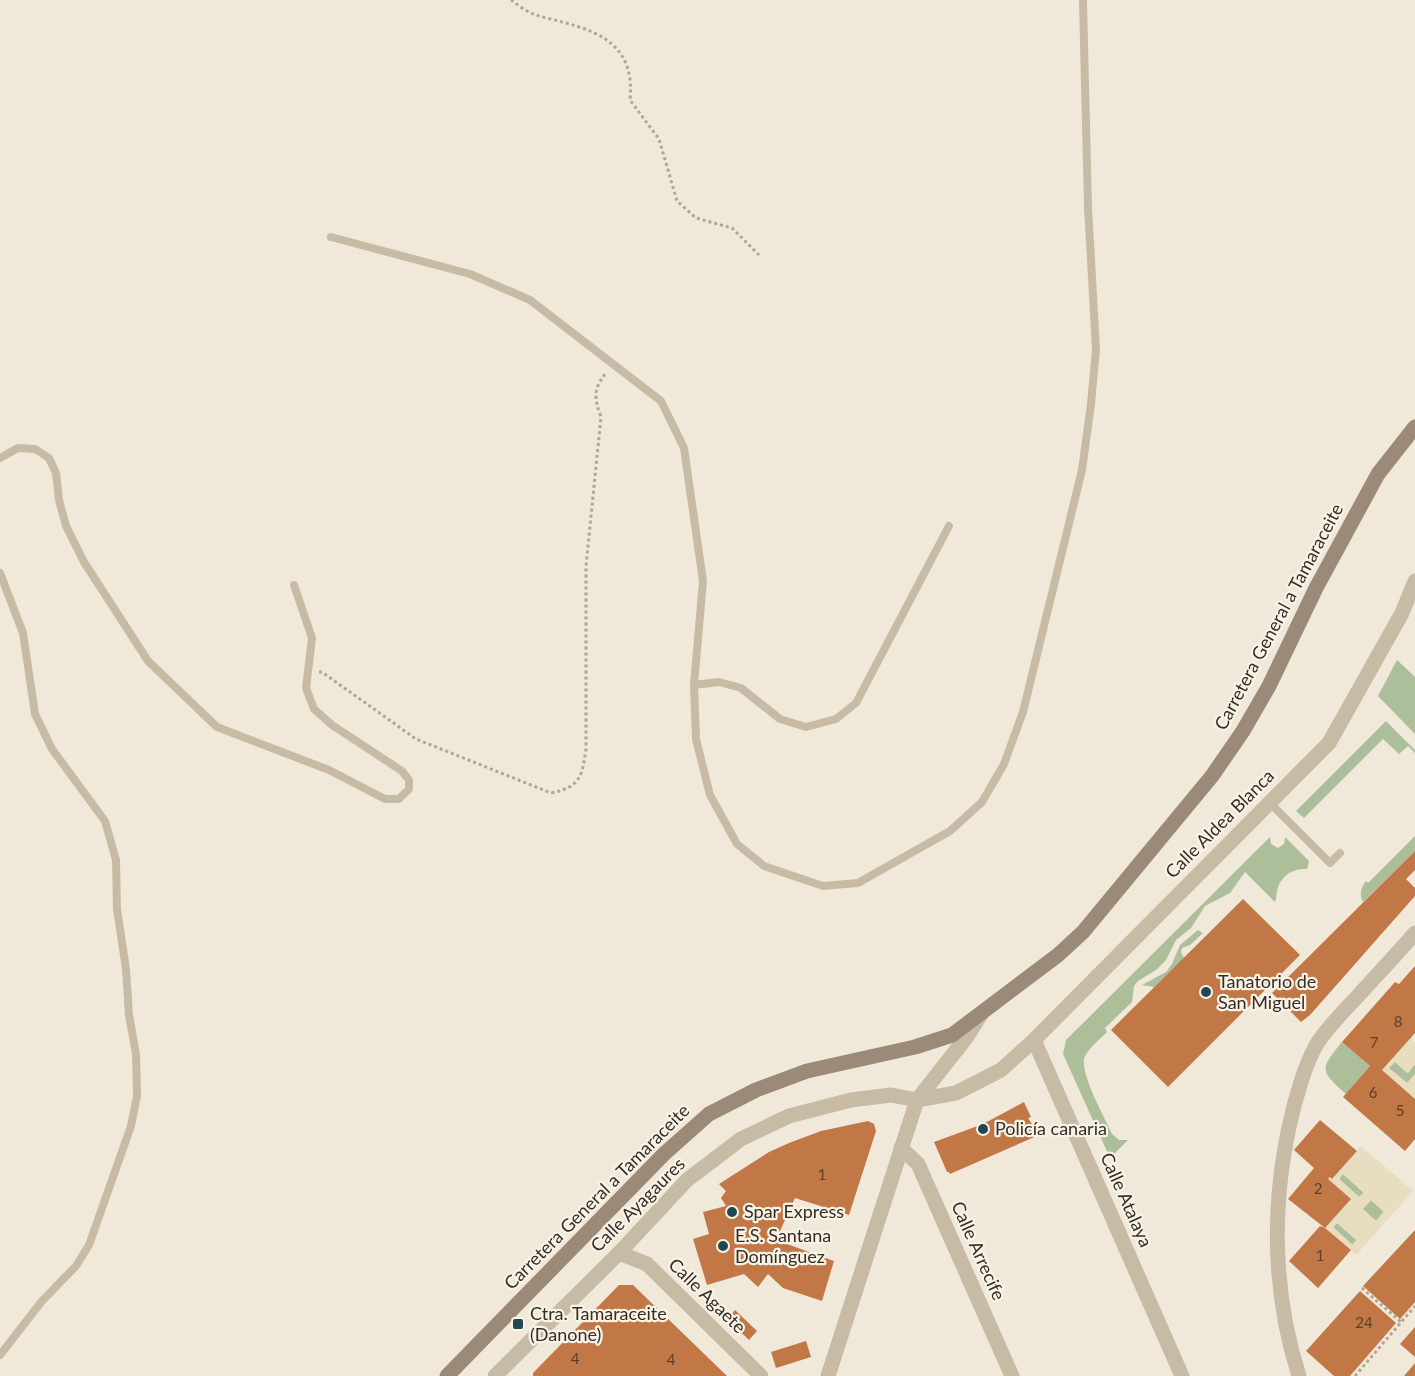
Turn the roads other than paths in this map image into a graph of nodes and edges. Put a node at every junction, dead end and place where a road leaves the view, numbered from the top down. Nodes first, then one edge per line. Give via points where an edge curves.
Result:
1 (1083, 0) edge
2 (331, 237) dead end
3 (1415, 427) edge
4 (0, 458) edge
5 (949, 526) dead end
6 (0, 573) edge
7 (1415, 581) edge
8 (294, 585) dead end
9 (1415, 598) edge
10 (1402, 613) junction
11 (694, 685) junction
12 (1269, 802) junction
13 (1340, 854) dead end
14 (1415, 933) edge
15 (983, 1012) junction
16 (1034, 1040) junction
17 (917, 1100) junction
18 (1074, 1130) junction
19 (1066, 1146) dead end
20 (901, 1148) junction
21 (620, 1253) junction
22 (0, 1355) edge
23 (499, 1374) edge
24 (447, 1376) edge
25 (761, 1376) edge
26 (828, 1376) edge
27 (1012, 1376) edge
28 (1182, 1376) edge
29 (1299, 1376) edge

1 - 11 lane via 1096,349 1091,404 1082,471 1023,712 1004,764 988,793 950,831 858,883 823,886 764,866 737,844 710,795 696,739
2 - 11 lane via 470,274 530,300 661,401 684,448 703,581
3 - 15 main road, Carretera General a Tamaraceite via 1378,474 1269,686 1212,776 1083,932 1058,956
4 - 8 lane via 18,448 35,449 49,458 56,473 66,526 84,562 148,661 217,727 329,770 384,799 399,798 409,789 409,780 402,771 314,709 306,688 312,638
5 - 11 lane via 856,703 836,719 806,727 780,718 741,688 718,682
6 - 22 lane via 23,633 35,714 52,749 105,821 116,860 117,909 136,1054 137,1096 131,1126 89,1245 76,1266 42,1301
7 - 10 street, Calle Aldea Blanca
9 - 10 street, Calle Aldea Blanca
10 - 12 street, Calle Aldea Blanca via 1329,742
12 - 13 lane via 1330,862
12 - 16 street, Calle Aldea Blanca
14 - 29 street via 1330,1027 1317,1044 1302,1078 1279,1186 1276,1257
15 - 17 street
15 - 24 main road, Carretera General a Tamaraceite via 952,1035 936,1041 807,1071 756,1090 709,1114 664,1154
16 - 17 street, Calle Ayagaures via 1001,1070 956,1093
16 - 18 street, Calle Atalaya
17 - 20 street
17 - 21 street, Calle Ayagaures via 891,1095 851,1100 789,1116 741,1139 687,1180
18 - 19 street
18 - 28 street, Calle Atalaya
20 - 26 street
20 - 27 street, Calle Arrecife via 918,1164
21 - 23 street, Calle Ayagaures
21 - 25 street, Calle Agaete via 647,1264

